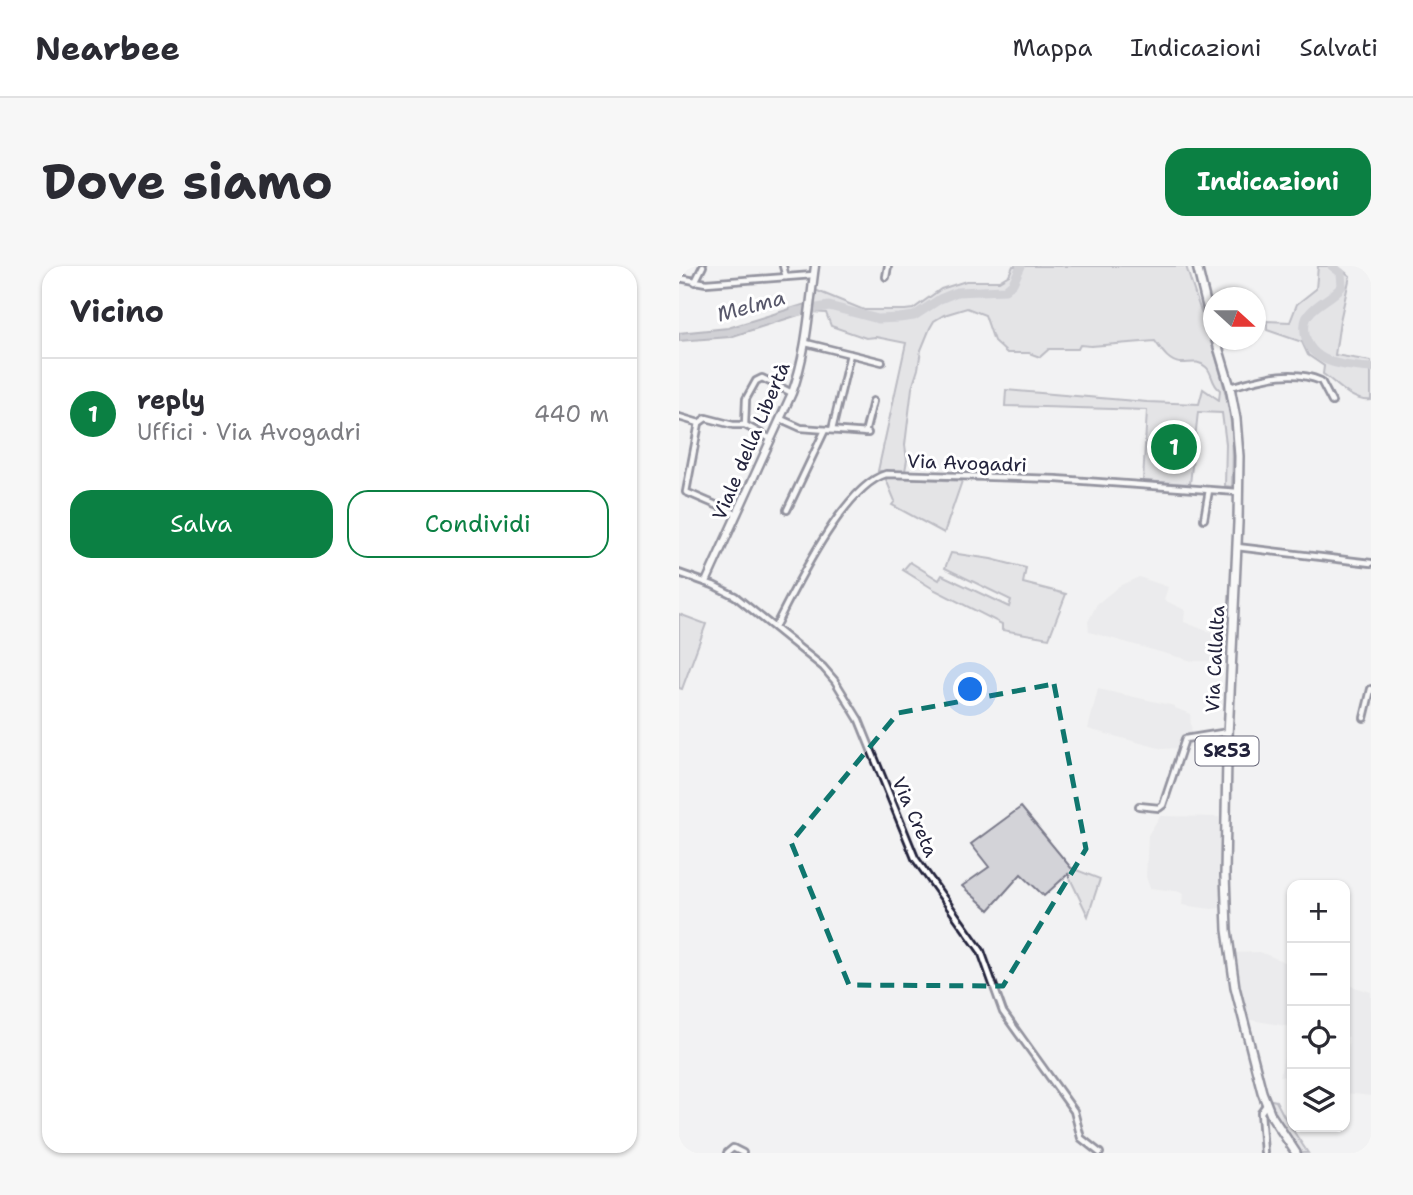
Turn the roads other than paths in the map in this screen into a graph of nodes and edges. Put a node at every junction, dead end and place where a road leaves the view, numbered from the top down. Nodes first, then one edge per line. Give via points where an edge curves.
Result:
1 (703, 266) edge
2 (783, 266) edge
3 (815, 266) edge
4 (888, 266) edge
5 (1198, 268) edge
6 (813, 275) junction
7 (786, 277) junction
8 (886, 277) dead end
9 (679, 278) edge
10 (695, 282) junction
11 (1203, 289) edge
12 (806, 344) junction
13 (1219, 350) edge
14 (850, 354) junction
15 (882, 362) dead end
16 (1230, 387) junction
17 (792, 393) junction
18 (873, 401) dead end
19 (1332, 402) dead end
20 (679, 417) edge
21 (781, 419) junction
22 (699, 423) junction
23 (745, 425) junction
24 (825, 429) junction
25 (832, 430) junction
26 (771, 439) junction
27 (1209, 490) junction
28 (1239, 492) junction
29 (787, 510) dead end
30 (737, 514) junction
31 (1204, 519) dead end
32 (1237, 547) junction
33 (1371, 563) edge
34 (679, 573) edge
35 (706, 582) junction
36 (775, 627) junction
37 (1371, 688) edge
38 (1364, 718) dead end
39 (1228, 732) junction
40 (1139, 806) dead end
41 (1266, 1105) junction
42 (727, 1153) edge
43 (743, 1153) edge
44 (1100, 1153) edge
45 (1264, 1153) edge
46 (1296, 1153) edge

1 - 10 street
2 - 7 street
3 - 6 street, Viale della Libertà
4 - 8 street
5 - 11 main road
6 - 7 street
6 - 12 street, Viale della Libertà
7 - 10 street
9 - 10 street
12 - 14 street
12 - 17 street, Viale della Libertà
13 - 16 main road, Via Callalta / SR53
14 - 15 street
14 - 25 street
16 - 19 street via 1272,376 1310,376 1321,381
16 - 28 main road, Via Callalta / SR53 via 1237,419
17 - 21 street, Viale della Libertà
17 - 23 street via 762,378 756,381 746,399
18 - 25 street via 867,433
20 - 22 street
21 - 24 street via 801,428
21 - 26 street, Viale della Libertà
22 - 23 street via 706,418
22 - 30 street via 686,492
23 - 26 street
24 - 25 street
24 - 29 street
26 - 30 street, Viale della Libertà
27 - 28 street, Via Avogadri
27 - 31 street
27 - 36 street, Via Avogadri via 886,474 860,488 815,549
28 - 32 main road, Via Callalta / SR53
30 - 35 street, Viale della Libertà
32 - 33 street
32 - 39 main road, Via Callalta / SR53
34 - 35 street, Via Creta
35 - 36 street, Via Creta via 735,596
36 - 44 street, Via Creta via 830,673 849,701 915,858 975,940 1003,1012 1074,1111 1081,1138
37 - 38 street
39 - 40 street via 1185,739 1163,805
39 - 41 main road, Via Callalta / SR53 via 1227,930 1234,987
41 - 45 street, Via Callalta via 1261,1112
41 - 46 main road, Via Callalta / SR53
42 - 43 street via 733,1148

